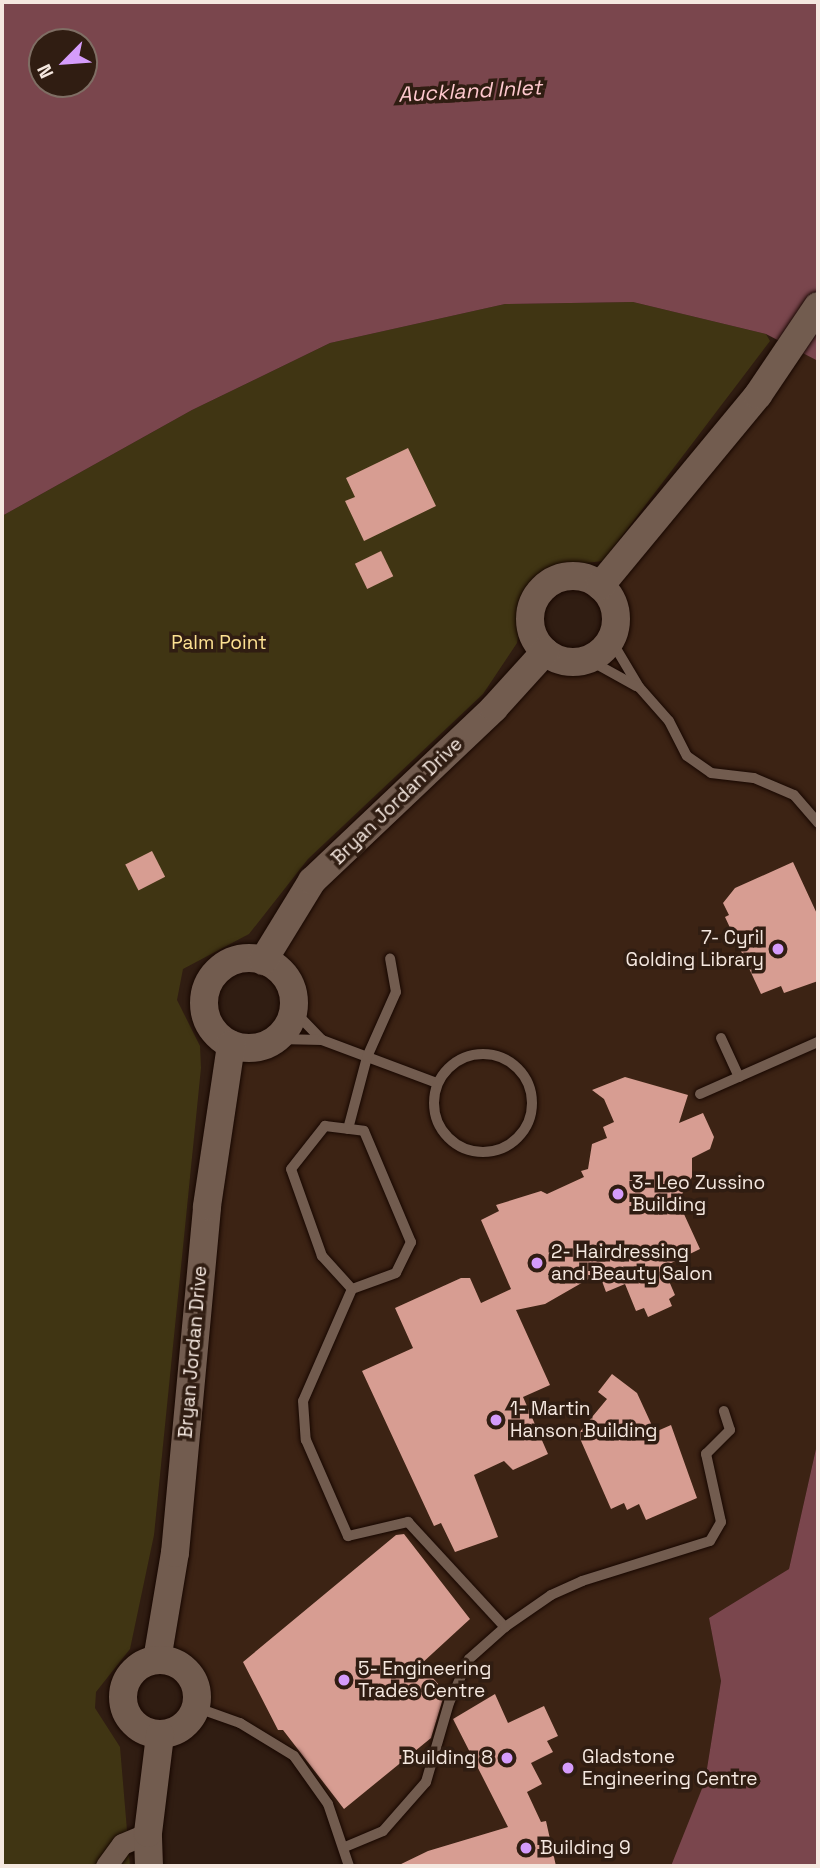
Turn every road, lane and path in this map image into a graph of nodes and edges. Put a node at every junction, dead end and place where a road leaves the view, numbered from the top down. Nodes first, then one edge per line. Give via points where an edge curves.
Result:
1 (818, 306) edge
2 (600, 586) junction
3 (611, 640) junction
4 (545, 652) junction
5 (589, 660) junction
6 (639, 687) junction
7 (818, 823) edge
8 (390, 959) dead end
9 (263, 961) junction
10 (294, 1011) junction
11 (721, 1038) dead end
12 (278, 1039) junction
13 (322, 1040) junction
14 (818, 1042) edge
15 (231, 1045) junction
16 (367, 1057) junction
17 (739, 1077) junction
18 (437, 1083) junction
19 (700, 1094) dead end
20 (348, 1129) junction
21 (352, 1289) junction
22 (724, 1411) dead end
23 (505, 1626) junction
24 (157, 1660) junction
25 (195, 1707) junction
26 (160, 1735) junction
27 (148, 1833) junction
28 (345, 1847) junction
29 (106, 1866) edge
30 (149, 1866) edge
31 (349, 1866) edge

1 - 2 main road via 758,395
2 - 3 main road via 615,611
2 - 4 main road via 573,576 545,587 531,612 531,627
3 - 5 main road
3 - 6 lane
4 - 5 main road via 566,661
4 - 9 main road, Bryan Jordan Drive via 494,708 312,881
5 - 6 lane
6 - 7 lane via 669,721 687,756 711,773 754,778 794,795
8 - 16 lane via 396,992
9 - 10 main road via 288,980
9 - 15 main road via 234,960 217,973 206,991 206,1016 220,1038
10 - 12 main road
10 - 13 lane
11 - 17 lane
12 - 13 lane
12 - 15 main road via 263,1046
13 - 16 lane
14 - 17 lane
15 - 24 main road, Bryan Jordan Drive via 207,1206 175,1553
16 - 18 lane
16 - 20 lane
17 - 19 lane
18 - 18 lane via 436,1117 456,1144 488,1152 505,1147 527,1124 532,1109 526,1079 503,1058 472,1054 458,1060
20 - 21 lane via 325,1126 291,1169 321,1256
20 - 21 lane via 364,1131 411,1242 396,1273
21 - 23 lane via 303,1401 306,1440 348,1536 408,1522
22 - 23 lane via 730,1430 706,1454 721,1522 710,1541 582,1581 551,1595
23 - 28 lane via 469,1659 449,1703 426,1782 383,1831
24 - 25 main road via 171,1662 192,1680
24 - 26 main road via 135,1669 127,1679 123,1703 136,1726
25 - 26 main road via 182,1727
25 - 28 lane via 240,1723 294,1756 328,1804
26 - 27 main road
27 - 29 street via 122,1844
27 - 30 main road
28 - 31 lane

